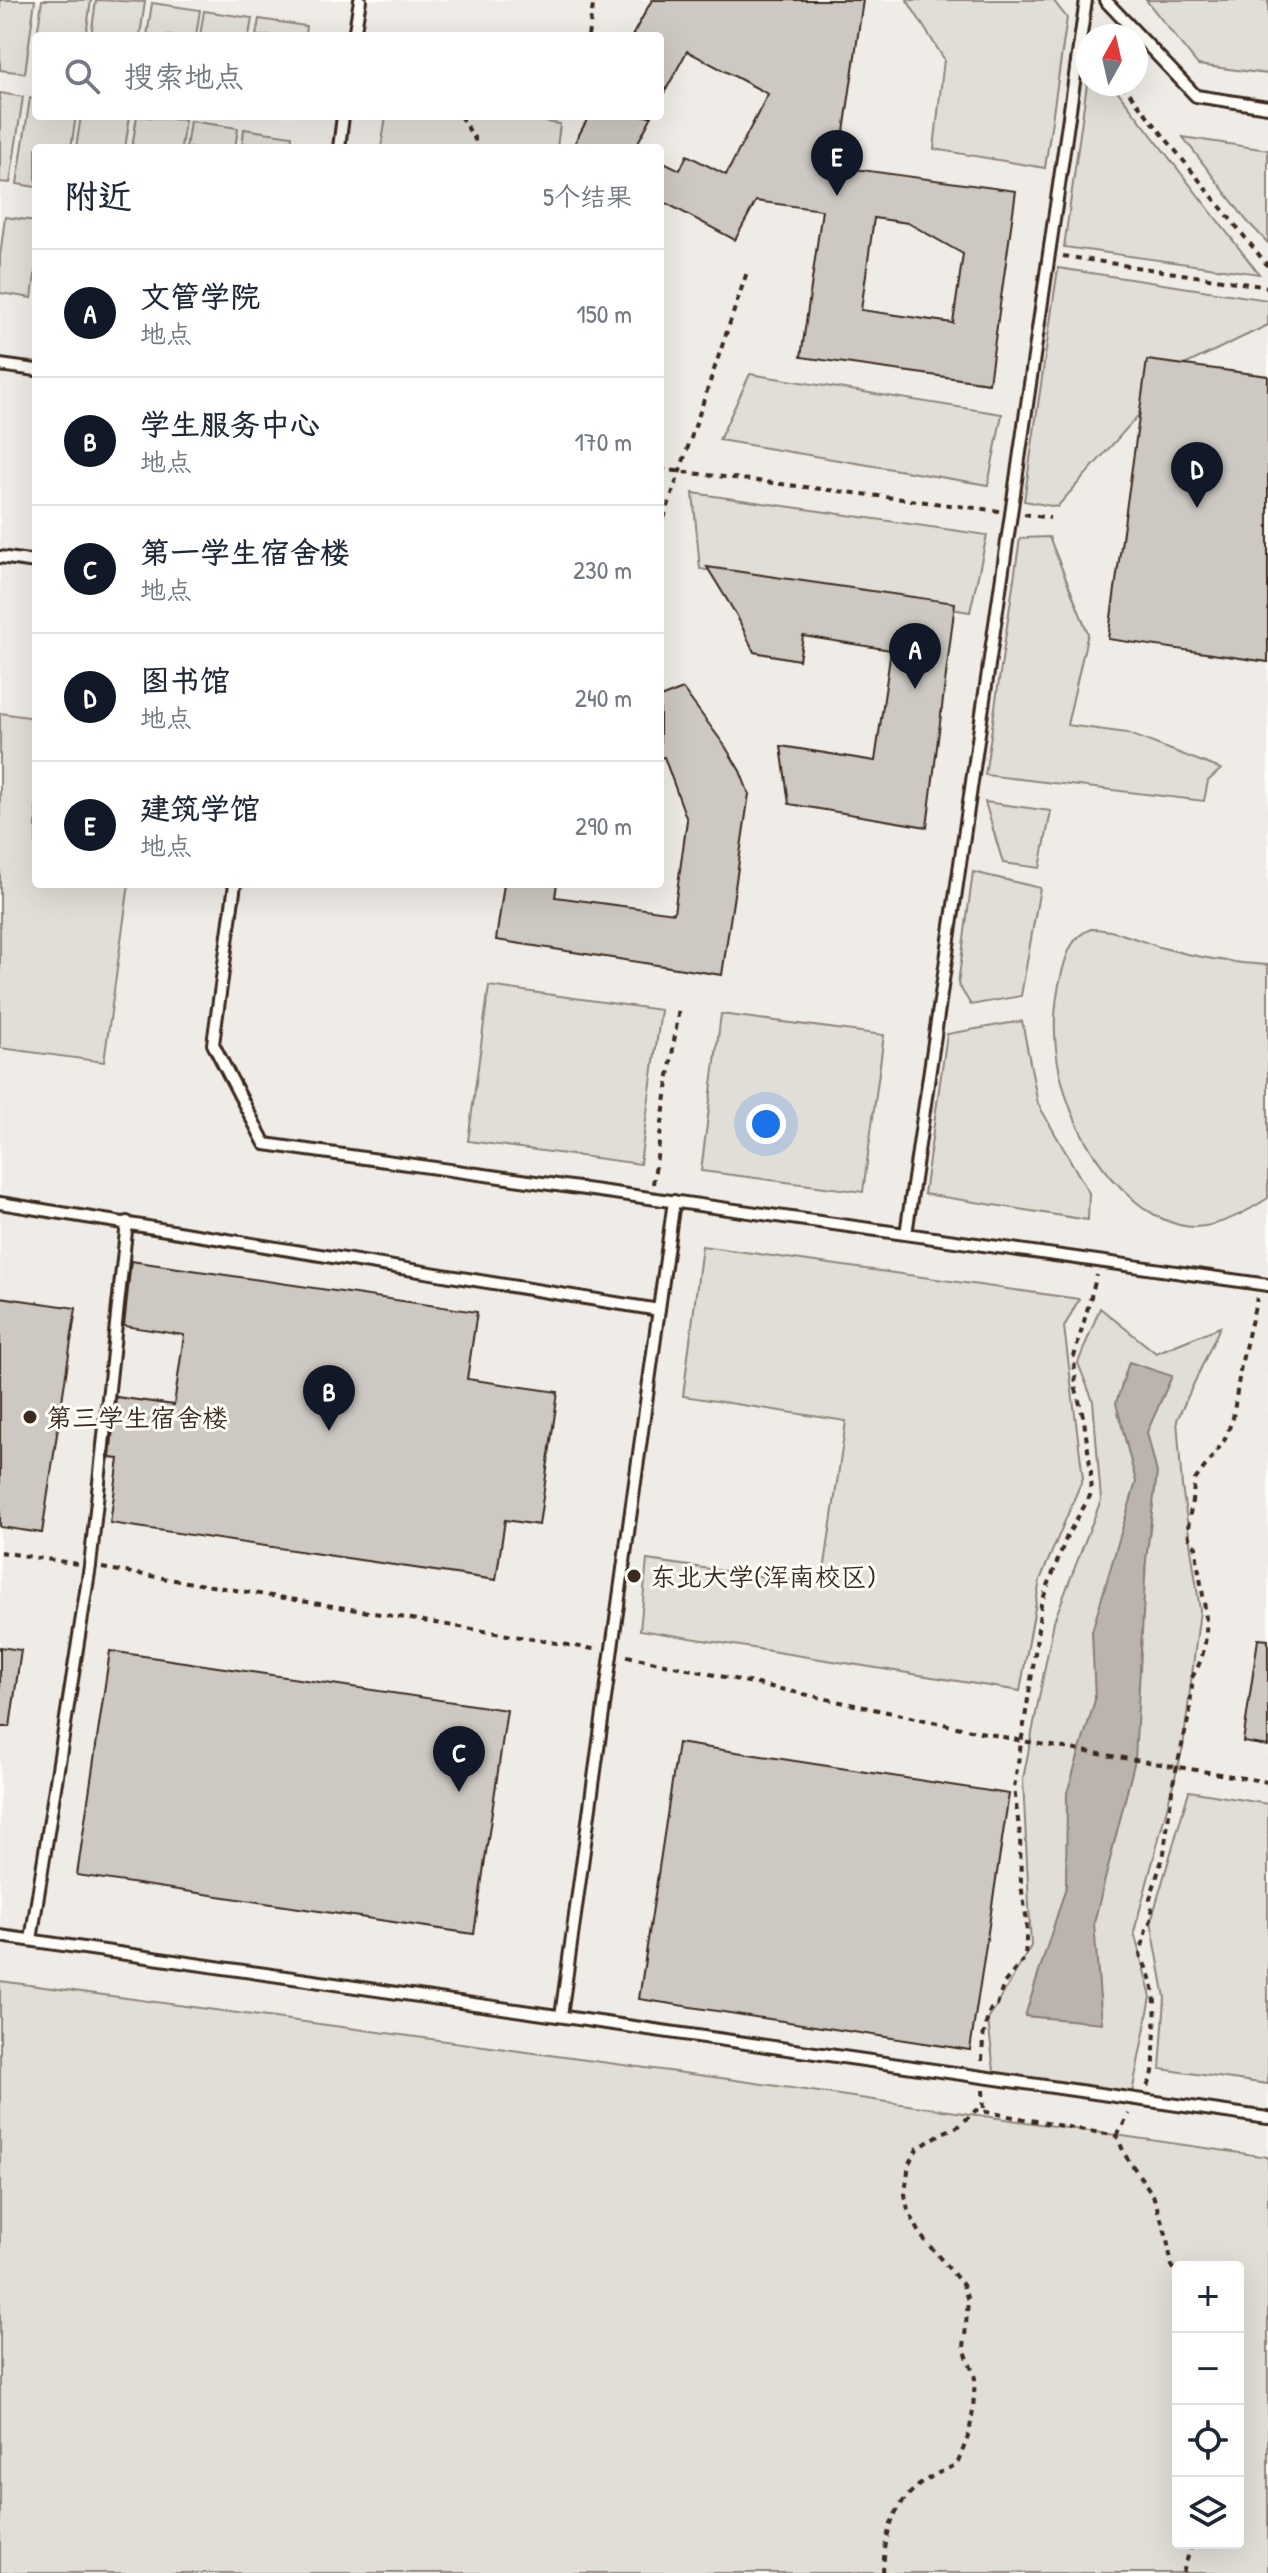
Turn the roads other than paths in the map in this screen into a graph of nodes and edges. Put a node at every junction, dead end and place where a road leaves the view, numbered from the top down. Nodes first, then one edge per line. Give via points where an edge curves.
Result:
1 (360, 0) edge
2 (1086, 0) edge
3 (1105, 0) edge
4 (355, 32) edge
5 (1268, 107) edge
6 (342, 120) edge
7 (340, 144) edge
8 (0, 365) edge
9 (32, 369) edge
10 (0, 557) edge
11 (32, 561) edge
12 (234, 888) edge
13 (674, 1201) junction
14 (0, 1203) edge
15 (127, 1222) junction
16 (906, 1234) junction
17 (1264, 1284) edge
18 (659, 1310) junction
19 (0, 1936) edge
20 (31, 1940) junction
21 (561, 2016) junction
22 (1268, 2118) edge

1 - 4 lane
2 - 16 lane
3 - 5 lane via 1196,96
6 - 7 lane
8 - 9 lane
10 - 11 lane
12 - 13 lane via 213,1044 265,1144
13 - 16 lane
13 - 18 lane
14 - 15 lane
15 - 18 lane
15 - 20 lane via 90,1566
16 - 17 lane
18 - 21 lane
19 - 20 lane
20 - 21 lane
21 - 22 lane

